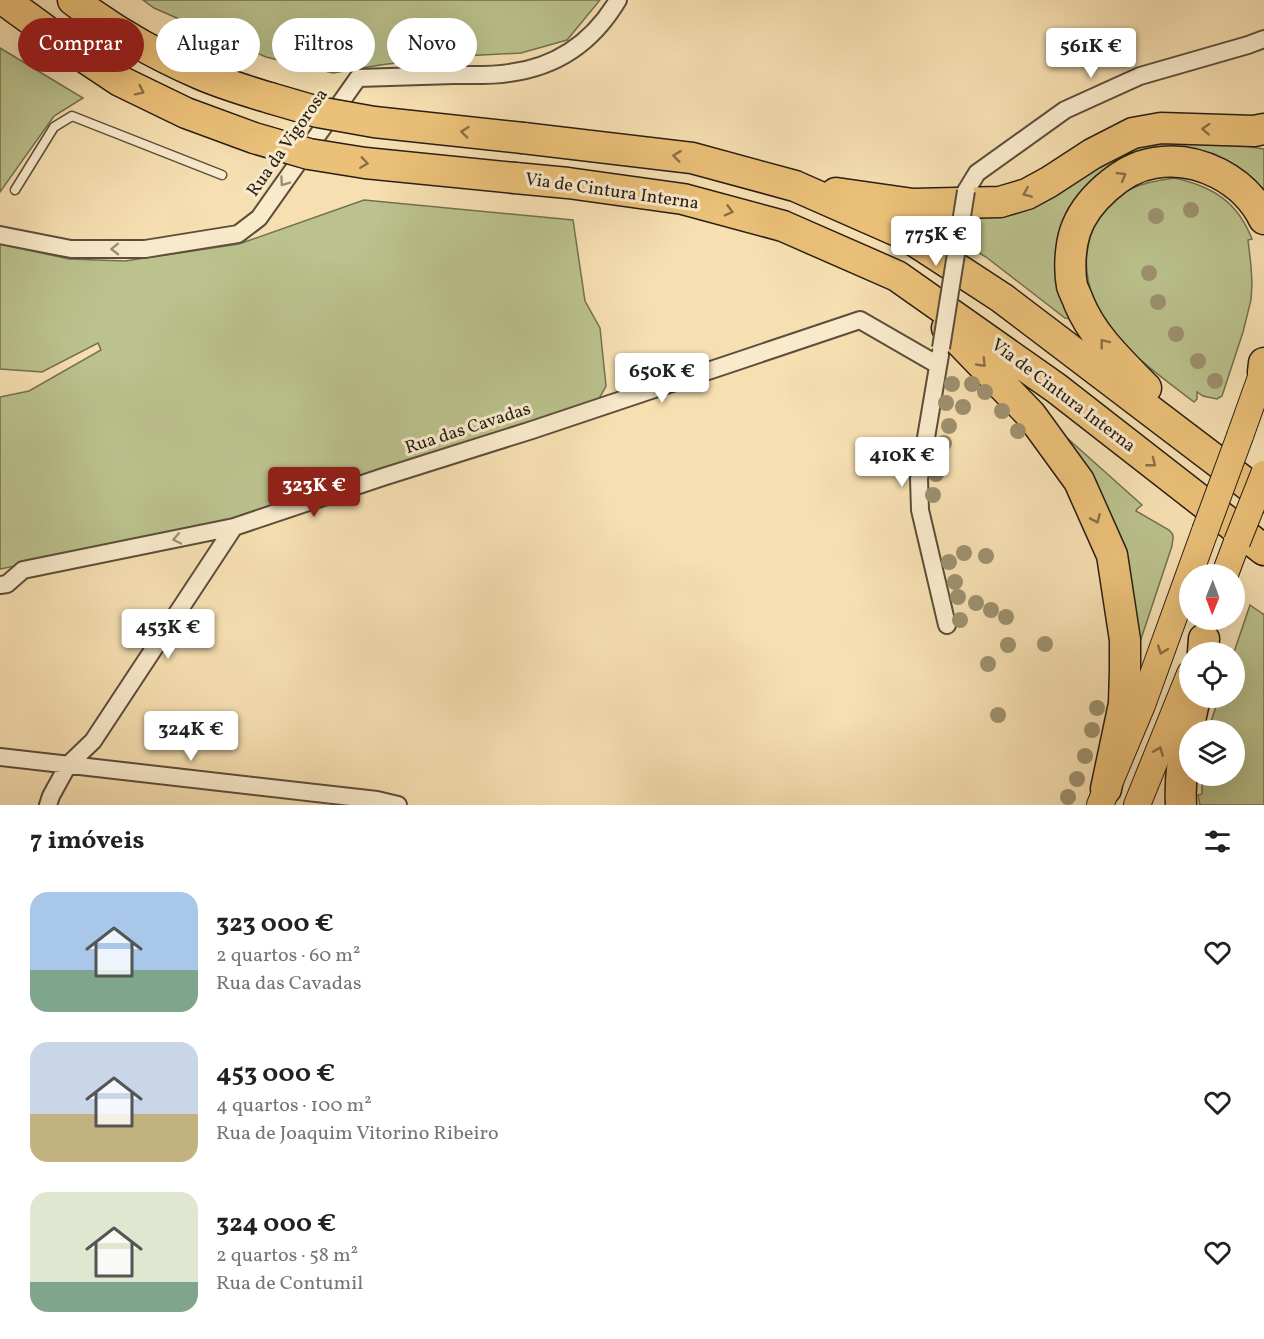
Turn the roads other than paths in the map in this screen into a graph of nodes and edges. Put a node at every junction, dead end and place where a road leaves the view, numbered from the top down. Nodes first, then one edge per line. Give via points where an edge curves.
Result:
1 (4, 0) edge
2 (618, 0) edge
3 (79, 3) edge
4 (1264, 39) edge
5 (1264, 129) edge
6 (222, 175) dead end
7 (795, 186) junction
8 (15, 190) dead end
9 (1264, 219) edge
10 (0, 235) edge
11 (897, 276) junction
12 (939, 356) junction
13 (1264, 368) edge
14 (1166, 422) junction
15 (1264, 474) edge
16 (1264, 497) edge
17 (234, 527) junction
18 (1264, 550) edge
19 (1229, 564) edge
20 (0, 585) edge
21 (947, 626) dead end
22 (1179, 701) edge
23 (1193, 708) edge
24 (0, 757) edge
25 (69, 765) junction
26 (1108, 800) edge
27 (376, 803) edge
28 (48, 805) edge
29 (398, 805) edge
30 (1137, 805) edge
31 (1181, 805) edge

1 -> 11 highway, Via de Cintura Interna, bridge via 120,81 186,113 254,138 309,154 365,163 683,199 783,226
2 -> 10 street, Rua da Vigorosa via 577,48 534,69 507,74 358,78 258,218 238,234 145,249 71,249
7 -> 3 highway, bridge via 692,158 374,122 318,112 201,75 136,42
4 - 12 street, bridge via 1140,76 1065,110 977,173 966,191
5 -> 7 highway via 1161,128 1133,133 1027,194 1000,202 913,204
6 - 8 lane via 72,116 54,127
7 - 14 highway via 904,234 1002,298
14 -> 9 highway via 1147,389 1084,317 1072,287 1072,244 1076,230 1104,189 1126,173 1154,163 1188,163 1227,177
11 -> 18 highway, Via de Cintura Interna via 1056,388
11 -> 26 highway via 1031,415 1079,481 1112,555 1125,640 1124,704
12 - 17 street, Rua das Cavadas via 860,320
12 - 21 street via 919,495
13 -> 26 main road, bridge
14 - 16 highway
15 - 19 main road, bridge
17 -> 20 street, Rua das Cavadas via 23,570
17 - 25 street via 93,741
30 -> 22 main road
23 - 31 highway via 1184,746
24 - 25 street
25 - 27 street
25 - 28 street
27 - 29 street

